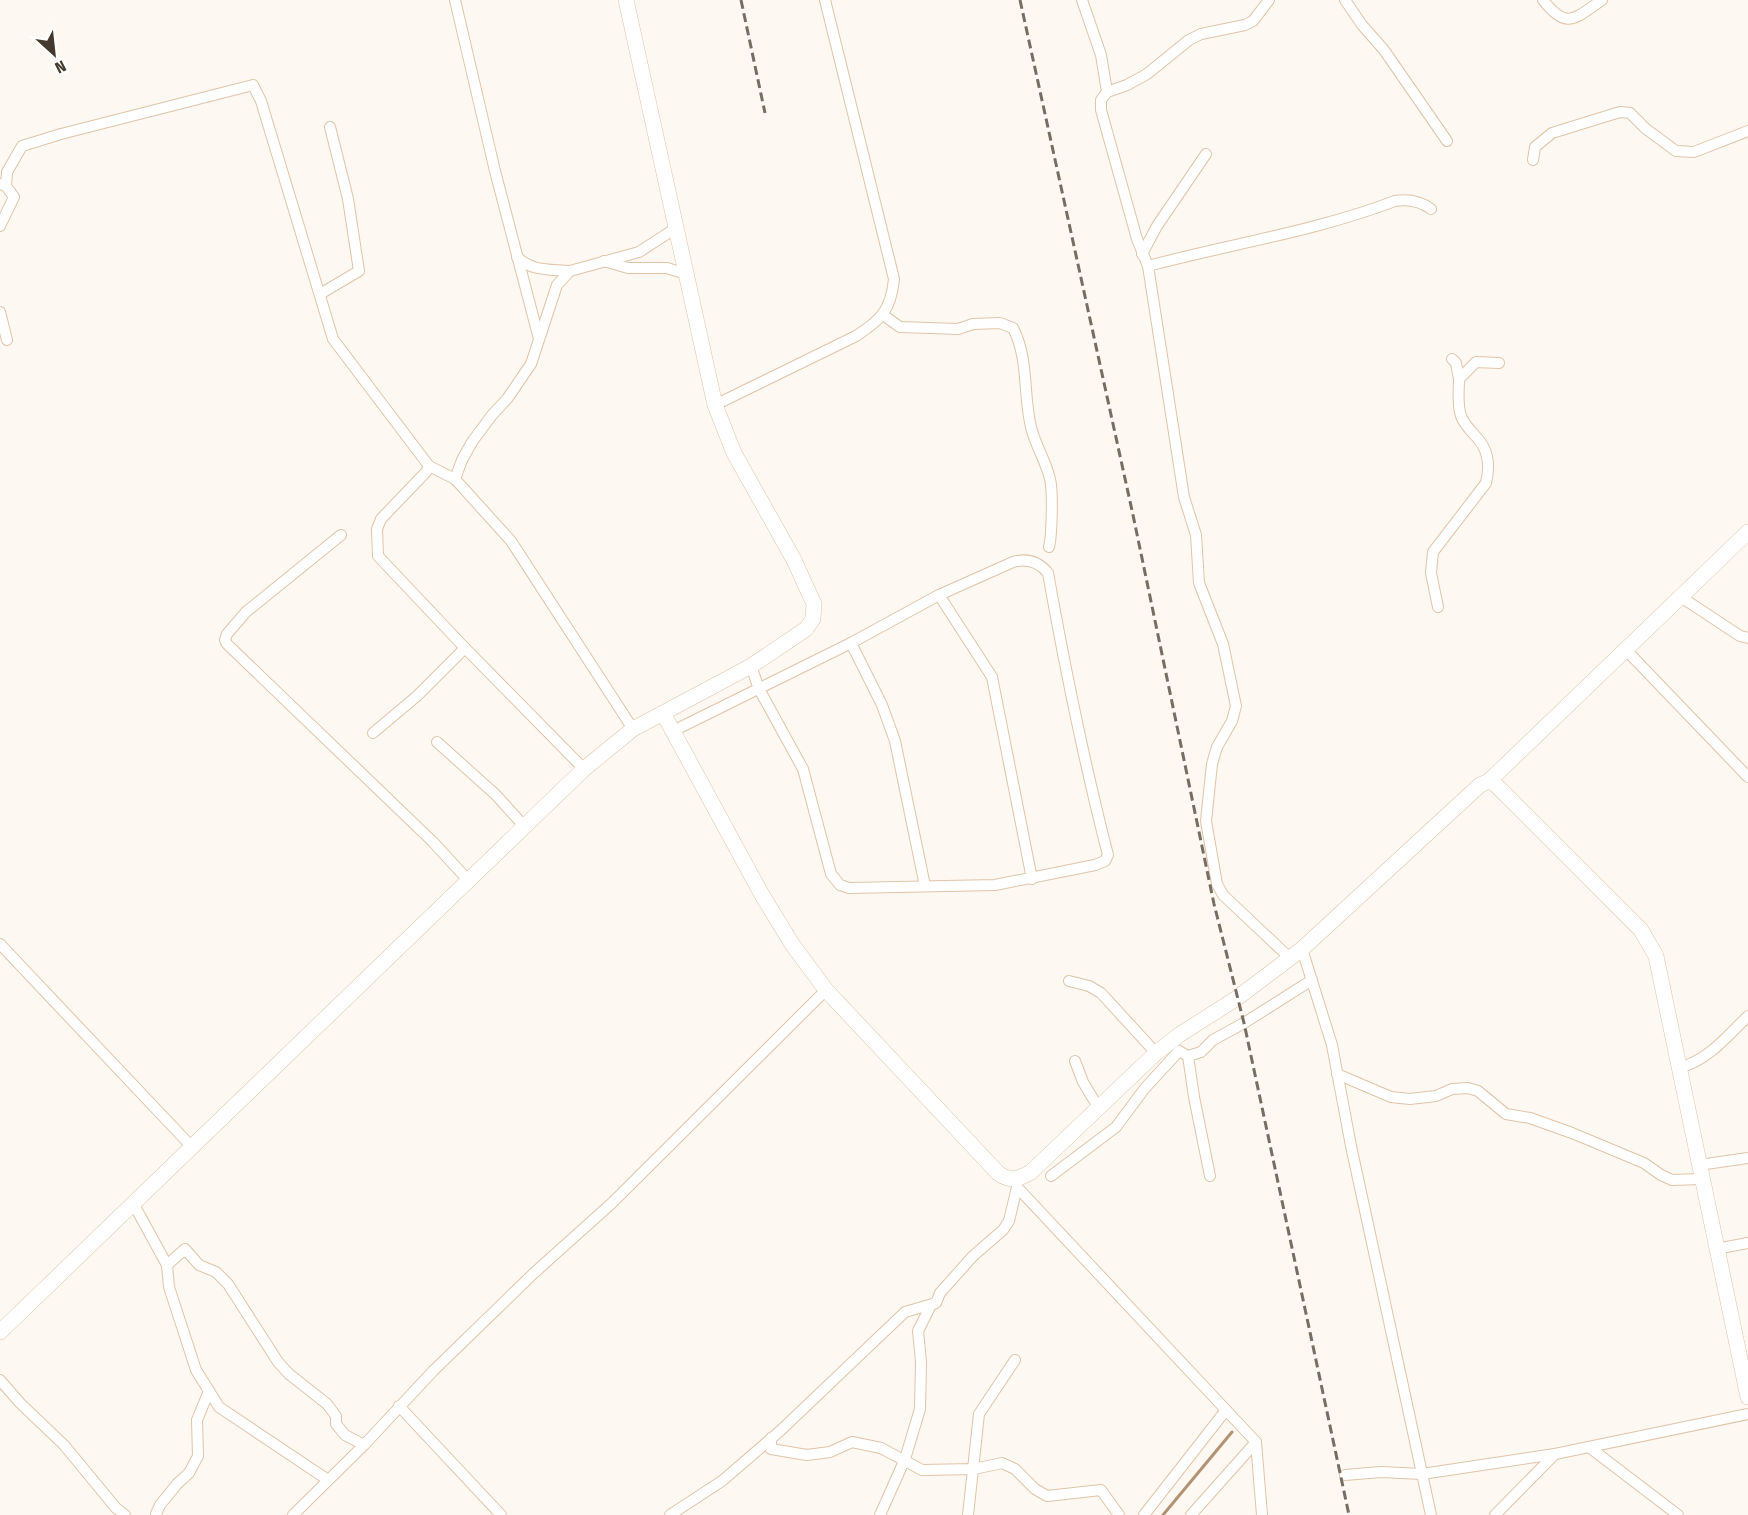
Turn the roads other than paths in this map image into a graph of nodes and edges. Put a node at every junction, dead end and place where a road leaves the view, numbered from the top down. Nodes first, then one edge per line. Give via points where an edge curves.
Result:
1 (455, 0) edge
2 (626, 0) edge
3 (825, 0) edge
4 (1082, 0) edge
5 (1269, 0) edge
6 (1345, 0) edge
7 (1543, 0) edge
8 (1602, 0) edge
9 (1107, 92) junction
10 (330, 127) dead end
11 (1748, 131) edge
12 (1447, 141) dead end
13 (1206, 154) dead end
14 (1533, 160) dead end
15 (3, 185) edge
16 (1431, 209) dead end
17 (0, 225) edge
18 (676, 228) junction
19 (1142, 254) junction
20 (517, 256) junction
21 (602, 261) junction
22 (1148, 266) junction
23 (570, 272) junction
24 (686, 274) junction
25 (320, 294) junction
26 (0, 312) edge
27 (883, 315) junction
28 (539, 339) junction
29 (7, 340) dead end
30 (1452, 359) dead end
31 (1499, 363) dead end
32 (1459, 378) junction
33 (715, 405) junction
34 (429, 466) junction
35 (455, 479) junction
36 (1748, 532) edge
37 (341, 536) dead end
38 (1048, 547) dead end
39 (939, 595) junction
40 (1681, 597) junction
41 (1438, 607) dead end
42 (1744, 637) edge
43 (851, 643) junction
44 (465, 648) junction
45 (1748, 649) edge
46 (1626, 650) junction
47 (751, 666) junction
48 (759, 689) junction
49 (663, 713) junction
50 (633, 729) junction
51 (673, 731) junction
52 (373, 733) dead end
53 (437, 742) dead end
54 (584, 769) junction
55 (1748, 777) edge
56 (1489, 781) junction
57 (524, 826) junction
58 (1032, 879) junction
59 (468, 880) junction
60 (925, 886) junction
61 (0, 944) edge
62 (1296, 954) junction
63 (1312, 980) junction
64 (1069, 981) dead end
65 (826, 990) junction
66 (1748, 1016) edge
67 (1156, 1053) junction
68 (1188, 1056) junction
69 (1075, 1061) dead end
70 (1678, 1068) junction
71 (1337, 1074) junction
72 (1098, 1107) junction
73 (191, 1146) junction
74 (1748, 1158) edge
75 (1700, 1172) junction
76 (1051, 1176) dead end
77 (1209, 1176) dead end
78 (1017, 1183) junction
79 (133, 1203) junction
80 (1748, 1243) edge
81 (1716, 1249) junction
82 (167, 1265) junction
83 (931, 1305) junction
84 (0, 1332) edge
85 (1015, 1360) dead end
86 (0, 1380) edge
87 (209, 1391) junction
88 (1748, 1397) edge
89 (399, 1407) junction
90 (1226, 1410) junction
91 (1748, 1414) edge
92 (771, 1438) junction
93 (1256, 1442) junction
94 (363, 1445) junction
95 (1589, 1447) junction
96 (1555, 1454) junction
97 (905, 1459) junction
98 (974, 1469) junction
99 (1422, 1474) junction
100 (1345, 1475) dead end
101 (328, 1480) junction
102 (1498, 1513) edge
103 (156, 1514) edge
104 (125, 1515) edge
105 (293, 1515) edge
106 (501, 1515) edge
107 (670, 1515) edge
108 (880, 1515) edge
109 (968, 1515) edge
110 (1119, 1515) edge
111 (1144, 1515) edge
112 (1191, 1515) edge
113 (1262, 1515) edge
114 (1431, 1515) edge
115 (1678, 1515) edge

1 - 20 street
2 - 18 street
3 - 27 street via 894,279 893,293
4 - 9 street via 1101,55
5 - 9 street via 1253,21 1195,37 1147,74
6 - 12 street
7 - 8 street via 1552,12 1565,19 1574,19
9 - 19 street via 1101,100 1101,110
10 - 25 street via 348,199 359,271
11 - 14 street via 1694,153 1676,151 1630,113 1620,111 1552,134 1535,147
13 - 19 street
15 - 17 street via 15,197
15 - 25 street via 22,146 253,85
16 - 22 street via 1408,199 1395,201 1309,229
18 - 21 street via 639,252
18 - 24 street
19 - 22 street
20 - 23 street via 526,266
20 - 28 street
21 - 23 street
21 - 24 street via 627,268 667,268
22 - 62 street via 1184,497 1197,535 1199,583 1223,644 1236,706 1216,747 1206,821 1218,884 1223,895
23 - 28 street via 557,285
24 - 33 street
25 - 34 street via 333,339
26 - 29 street
27 - 33 street via 856,336
27 - 38 street via 900,327 958,329 999,323 1013,328 1027,382 1031,427 1051,481
28 - 35 street via 531,364 472,442
30 - 32 street
31 - 32 street via 1476,362
32 - 41 street via 1462,418 1483,446 1490,471 1486,483 1433,552 1431,573
33 - 47 street via 734,453 814,604 813,619 806,629
34 - 35 street
34 - 44 street via 381,519 377,530 378,556
35 - 50 street via 511,542
36 - 40 street
37 - 59 street via 246,612 225,640 434,842
39 - 43 street
39 - 58 street via 992,677
39 - 58 street via 1022,560 1048,573 1086,769 1108,855 1095,866
40 - 42 street
40 - 46 street
42 - 45 street
43 - 48 street
43 - 60 street via 895,741
44 - 52 street
44 - 54 street
46 - 55 street
46 - 56 street
47 - 48 street
47 - 49 street
48 - 51 street
48 - 60 street via 803,769 831,874 840,885
49 - 50 street
49 - 51 street
50 - 54 street
51 - 65 street via 762,895
53 - 57 street
54 - 57 street
56 - 62 street via 1480,785
56 - 70 street via 1641,930 1660,965
57 - 59 street
58 - 60 street via 995,885
59 - 73 street
61 - 73 street
62 - 63 street
62 - 67 street
63 - 68 street via 1213,1040 1201,1052
63 - 71 street
64 - 67 street via 1101,993
65 - 78 street via 998,1173
65 - 89 street
66 - 70 street via 1705,1057
67 - 72 street
68 - 76 street via 1179,1051 1116,1127
68 - 77 street
69 - 72 street
70 - 75 street
71 - 75 street via 1391,1097 1436,1096 1468,1088 1478,1091 1506,1114 1572,1133 1644,1163 1672,1180
71 - 99 street
72 - 78 street
73 - 79 street
74 - 75 street
75 - 81 street
78 - 83 street via 1009,1221 1003,1230 973,1256
78 - 90 street
79 - 82 street
79 - 84 street
80 - 81 street
81 - 88 street
82 - 87 street via 169,1287 196,1370
82 - 94 street via 185,1249 199,1265 216,1272 228,1284 278,1362 327,1404 345,1435
83 - 92 street via 905,1311
83 - 97 street via 918,1331 920,1409
85 - 98 street via 979,1414
86 - 104 street
87 - 101 street via 219,1407
87 - 103 street via 197,1420 198,1456
89 - 94 street
89 - 106 street
90 - 93 street
90 - 111 street
91 - 95 street
92 - 97 street via 771,1449 798,1454 830,1452 852,1442 881,1448
92 - 107 street via 722,1481
93 - 112 street
93 - 113 street
94 - 101 street
95 - 96 street
95 - 115 street
96 - 99 street
96 - 102 street
97 - 98 street via 922,1470
97 - 108 street
98 - 109 street
98 - 110 street via 1002,1463 1047,1496 1101,1490
99 - 100 street
99 - 114 street
101 - 105 street

